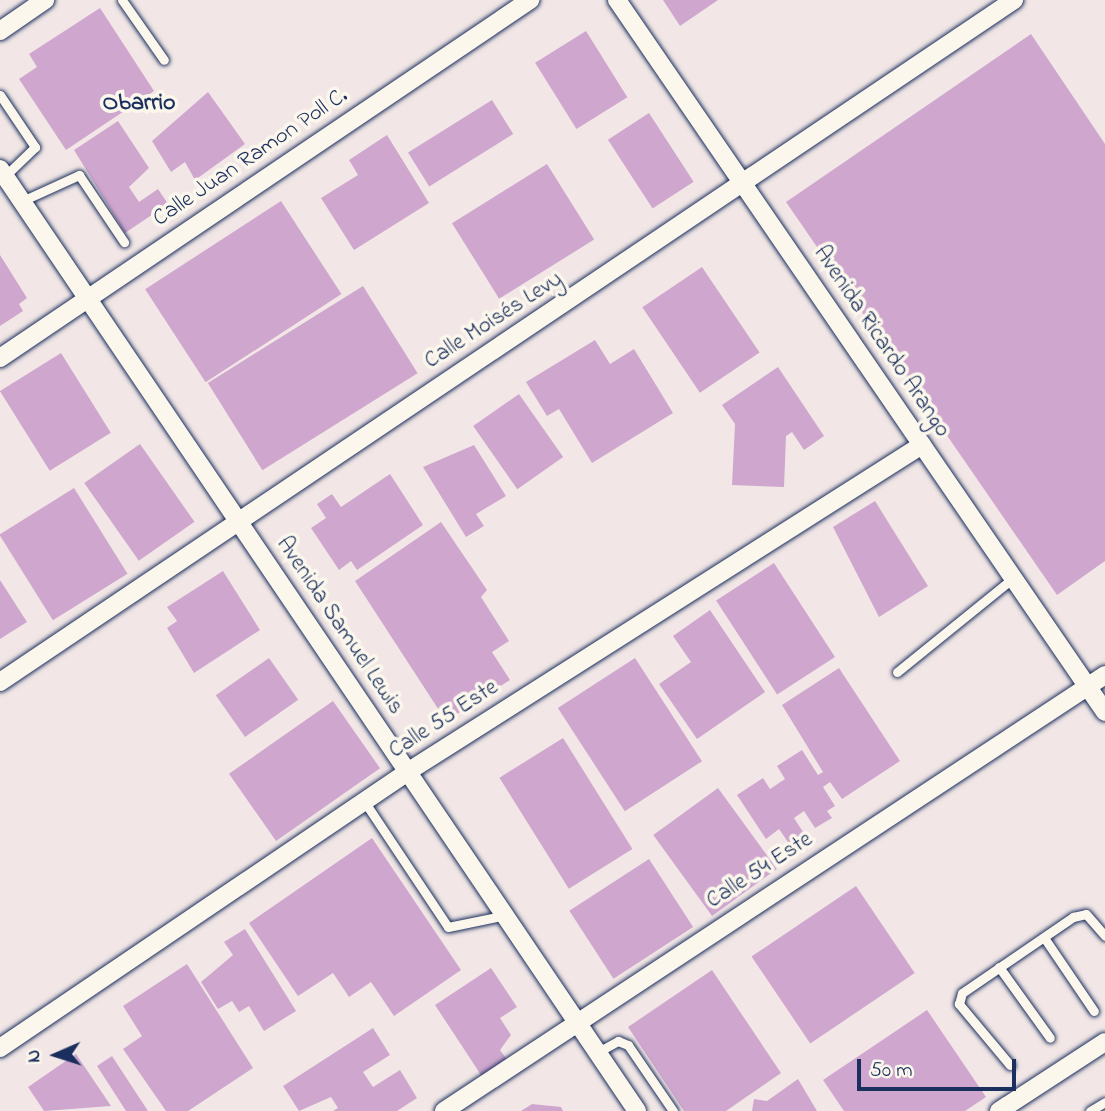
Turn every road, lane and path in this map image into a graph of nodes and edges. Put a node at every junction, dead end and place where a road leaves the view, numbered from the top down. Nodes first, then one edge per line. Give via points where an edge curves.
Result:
1 (45, 0) edge
2 (122, 0) edge
3 (530, 0) edge
4 (617, 0) edge
5 (1014, 0) edge
6 (0, 31) edge
7 (164, 60) dead end
8 (0, 94) edge
9 (3, 172) edge
10 (745, 186) junction
11 (22, 201) junction
12 (124, 242) dead end
13 (87, 298) junction
14 (0, 358) edge
15 (922, 445) junction
16 (237, 518) junction
17 (1013, 578) junction
18 (897, 672) dead end
19 (1105, 675) edge
20 (0, 682) edge
21 (1088, 687) junction
22 (1105, 712) edge
23 (409, 771) junction
24 (364, 801) junction
25 (506, 915) junction
26 (1105, 936) edge
27 (1045, 939) junction
28 (999, 967) junction
29 (1094, 1011) dead end
30 (576, 1020) junction
31 (1051, 1038) dead end
32 (1105, 1042) edge
33 (0, 1048) edge
34 (598, 1052) junction
35 (1010, 1065) dead end
36 (1105, 1102) edge
37 (444, 1111) edge
38 (638, 1111) edge
39 (673, 1111) edge
40 (999, 1111) edge
41 (1090, 1111) edge

1 - 6 street
2 - 7 lane
3 - 13 street, Calle Juan Ramon Poll C.
4 - 10 street, Avenida Ricardo Arango
5 - 10 street, Calle Moisés Levy
8 - 9 lane via 35,148
9 - 11 street, Avenida Samuel Lewis
10 - 15 street, Avenida Ricardo Arango
10 - 16 street, Calle Moisés Levy
11 - 12 lane via 79,175
11 - 13 street, Avenida Samuel Lewis
13 - 14 street, Calle Juan Ramon Poll C.
13 - 16 street, Avenida Samuel Lewis
15 - 17 street, Avenida Ricardo Arango
15 - 23 street, Calle 55 Este
16 - 20 street, Calle Moisés Levy
16 - 23 street, Avenida Samuel Lewis
17 - 18 lane
17 - 21 street, Avenida Ricardo Arango
19 - 21 street, Calle 54 Este
21 - 22 street, Avenida Ricardo Arango
21 - 30 street, Calle 54 Este
23 - 24 street, Calle 55 Este
23 - 25 street, Avenida Samuel Lewis
24 - 25 lane via 448,927 456,930
24 - 33 street, Calle 55 Este
25 - 30 street, Avenida Samuel Lewis
26 - 27 lane via 1086,914
27 - 28 lane
27 - 29 lane
28 - 31 lane
28 - 35 lane via 962,993 959,1004
30 - 34 street, Avenida Samuel Lewis
30 - 37 street, Calle 54 Este
32 - 40 street
34 - 38 street, Avenida Samuel Lewis
34 - 39 lane via 618,1041 628,1045
36 - 41 lane

